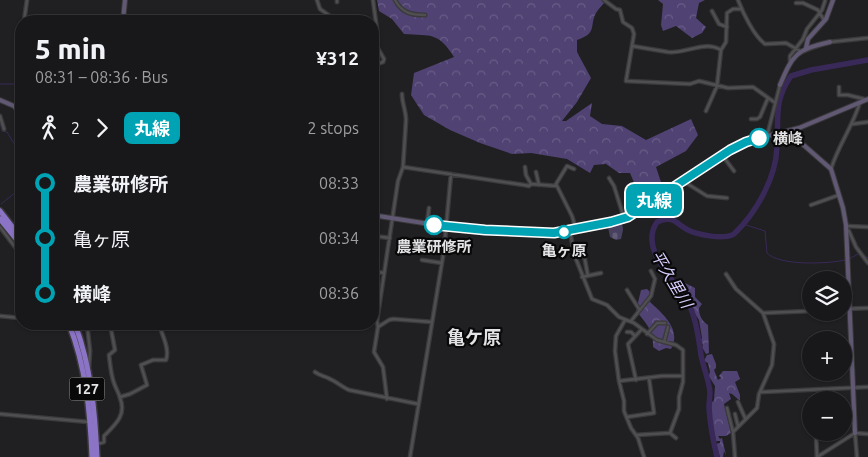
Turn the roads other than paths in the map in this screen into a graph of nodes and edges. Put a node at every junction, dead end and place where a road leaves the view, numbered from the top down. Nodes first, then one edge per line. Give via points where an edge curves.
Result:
1 (27, 0) edge
2 (125, 0) edge
3 (317, 0) edge
4 (373, 0) edge
5 (395, 0) edge
6 (604, 0) edge
7 (738, 0) edge
8 (833, 0) edge
9 (825, 1) dead end
10 (796, 3) dead end
11 (742, 9) junction
12 (712, 11) dead end
13 (820, 12) junction
14 (25, 15) edge
15 (124, 15) edge
16 (328, 15) edge
17 (375, 15) edge
18 (425, 15) dead end
19 (825, 22) junction
20 (727, 27) junction
21 (868, 38) edge
22 (830, 42) joint
23 (632, 46) junction
24 (806, 48) junction
25 (379, 50) edge
26 (721, 50) junction
27 (798, 50) junction
28 (379, 63) edge
29 (780, 85) joint
30 (717, 86) junction
31 (839, 87) dead end
32 (402, 94) dead end
33 (768, 98) junction
34 (0, 100) edge
35 (867, 100) edge
36 (774, 102) junction
37 (860, 102) junction
38 (15, 107) edge
39 (706, 111) dead end
40 (0, 116) edge
41 (751, 118) dead end
42 (868, 122) edge
43 (853, 124) junction
44 (4, 130) dead end
45 (790, 131) junction
46 (768, 136) junction
47 (722, 156) junction
48 (403, 167) junction
49 (525, 168) dead end
50 (574, 168) dead end
51 (831, 169) junction
52 (734, 171) dead end
53 (536, 172) dead end
54 (451, 174) junction
55 (609, 178) dead end
56 (682, 181) junction
57 (531, 184) junction
58 (540, 185) junction
59 (557, 186) junction
60 (839, 195) junction
61 (727, 198) dead end
62 (811, 205) dead end
63 (429, 208) dead end
64 (0, 211) edge
65 (379, 216) edge
66 (0, 218) edge
67 (393, 218) junction
68 (624, 218) junction
69 (427, 224) junction
70 (868, 226) edge
71 (0, 227) edge
72 (446, 227) junction
73 (846, 227) junction
74 (576, 229) junction
75 (15, 230) edge
76 (570, 231) junction
77 (15, 237) edge
78 (379, 237) edge
79 (390, 238) junction
80 (426, 244) dead end
81 (15, 247) edge
82 (444, 247) junction
83 (584, 255) dead end
84 (422, 260) dead end
85 (442, 263) junction
86 (868, 263) edge
87 (651, 271) dead end
88 (846, 271) edge
89 (379, 272) edge
90 (384, 273) junction
91 (601, 273) dead end
92 (726, 274) dead end
93 (588, 276) junction
94 (582, 277) junction
95 (627, 290) dead end
96 (379, 300) edge
97 (639, 308) junction
98 (868, 308) edge
99 (852, 309) edge
100 (802, 312) edge
101 (763, 314) junction
102 (0, 316) edge
103 (15, 317) edge
104 (625, 320) junction
105 (631, 321) junction
106 (847, 321) edge
107 (432, 322) junction
108 (665, 323) dead end
109 (379, 326) edge
110 (668, 327) dead end
111 (71, 330) edge
112 (77, 330) edge
113 (88, 330) edge
114 (111, 330) edge
115 (161, 330) edge
116 (378, 330) edge
117 (642, 330) junction
118 (627, 332) dead end
119 (647, 334) junction
120 (635, 336) junction
121 (664, 342) junction
122 (89, 370) junction
123 (315, 372) dead end
124 (682, 376) junction
125 (649, 378) junction
126 (636, 380) junction
127 (619, 381) junction
128 (868, 387) edge
129 (852, 388) junction
130 (761, 392) junction
131 (120, 397) junction
132 (387, 399) junction
133 (738, 402) dead end
134 (418, 404) junction
135 (727, 408) dead end
136 (0, 414) edge
137 (735, 414) dead end
138 (627, 418) junction
139 (745, 418) junction
140 (90, 422) junction
141 (738, 426) junction
142 (733, 432) junction
143 (670, 433) junction
144 (855, 433) junction
145 (868, 434) edge
146 (636, 435) junction
147 (676, 438) dead end
148 (816, 441) edge
149 (96, 444) junction
150 (92, 457) edge
151 (97, 457) edge
152 (410, 457) edge
153 (644, 457) edge
154 (735, 457) edge
155 (817, 457) edge
156 (857, 457) edge

1 - 14 street
2 - 15 main road
3 - 16 street via 320,10
4 - 17 street
5 - 18 street via 405,12
6 - 23 street via 620,10 623,22 632,28
7 - 11 street
8 - 19 main road
9 - 13 street
10 - 13 street
11 - 20 street via 733,8 727,12
11 - 27 street via 762,43 786,43
12 - 20 street via 719,24
13 - 19 street
13 - 27 street via 807,29
19 - 24 main road via 808,39
20 - 26 street via 726,42
21 - 22 street
22 - 24 main road
23 - 26 street via 668,52 702,46
23 - 30 street via 626,81 690,84 705,81
24 - 27 main road
25 - 28 street via 384,59
26 - 30 street
27 - 29 main road
29 - 36 street
30 - 33 street via 753,87
30 - 39 street
31 - 35 street via 839,95
32 - 48 street via 406,114
33 - 36 street
33 - 41 street via 760,117
34 - 38 main road
35 - 37 main road
36 - 46 street
37 - 43 street
37 - 45 main road
40 - 44 street
42 - 43 street
43 - 51 street
45 - 46 main road
45 - 51 main road
46 - 47 main road via 746,142
47 - 52 street
47 - 56 main road
48 - 54 street
48 - 67 street
49 - 57 street
50 - 59 street via 567,166
51 - 60 main road
53 - 58 street
54 - 57 street
54 - 72 street
55 - 68 street
56 - 61 street via 707,196
56 - 68 main road
57 - 58 street
58 - 59 street
59 - 74 street
60 - 62 street
60 - 73 main road
63 - 69 street
64 - 75 highway
65 - 67 main road
66 - 77 highway
67 - 69 main road
67 - 79 street
68 - 74 main road
69 - 72 main road
70 - 73 street
71 - 81 street
72 - 76 main road via 530,233
72 - 82 street
73 - 86 street
73 - 88 main road
74 - 76 main road
76 - 94 street
78 - 79 street
79 - 90 street
80 - 82 street
82 - 85 street
83 - 93 street
84 - 85 street
85 - 107 street
87 - 97 street via 655,280 651,296
89 - 90 street
90 - 96 street
91 - 93 street
92 - 101 street
93 - 94 street
94 - 104 street via 592,299
95 - 97 street
97 - 105 street
98 - 99 street
100 - 101 street
101 - 130 street via 774,344 772,365
102 - 103 street
104 - 105 street
104 - 127 street via 616,336
105 - 117 street
106 - 129 main road
107 - 109 street via 393,319
107 - 134 street
108 - 119 street via 657,323
110 - 121 street
111 - 140 highway, 127 via 84,372
112 - 122 highway, 127
113 - 122 street
114 - 131 street via 115,350 109,356 113,382
115 - 131 street via 167,349 166,360 153,360 141,365 147,385
116 - 132 street via 374,352 382,366
117 - 119 street
117 - 120 street
118 - 120 street
119 - 121 street
120 - 126 street via 628,347
121 - 124 street via 683,350
122 - 149 highway, 127
123 - 132 street via 349,390
124 - 125 street
124 - 143 street via 679,409
125 - 126 street
125 - 138 street via 654,413
126 - 127 street
127 - 138 street
128 - 129 street
129 - 130 street
129 - 144 main road
130 - 139 street via 755,410
131 - 149 street via 123,409 118,422 104,436 104,442
132 - 134 street
133 - 139 street
134 - 152 street
135 - 142 street
136 - 140 street
137 - 141 street
138 - 146 street
139 - 141 street
140 - 150 highway, 127
141 - 142 street
142 - 154 street
143 - 146 street
143 - 147 street
144 - 145 street
144 - 155 street
144 - 156 street
146 - 153 street
148 - 155 street
149 - 151 highway, 127

